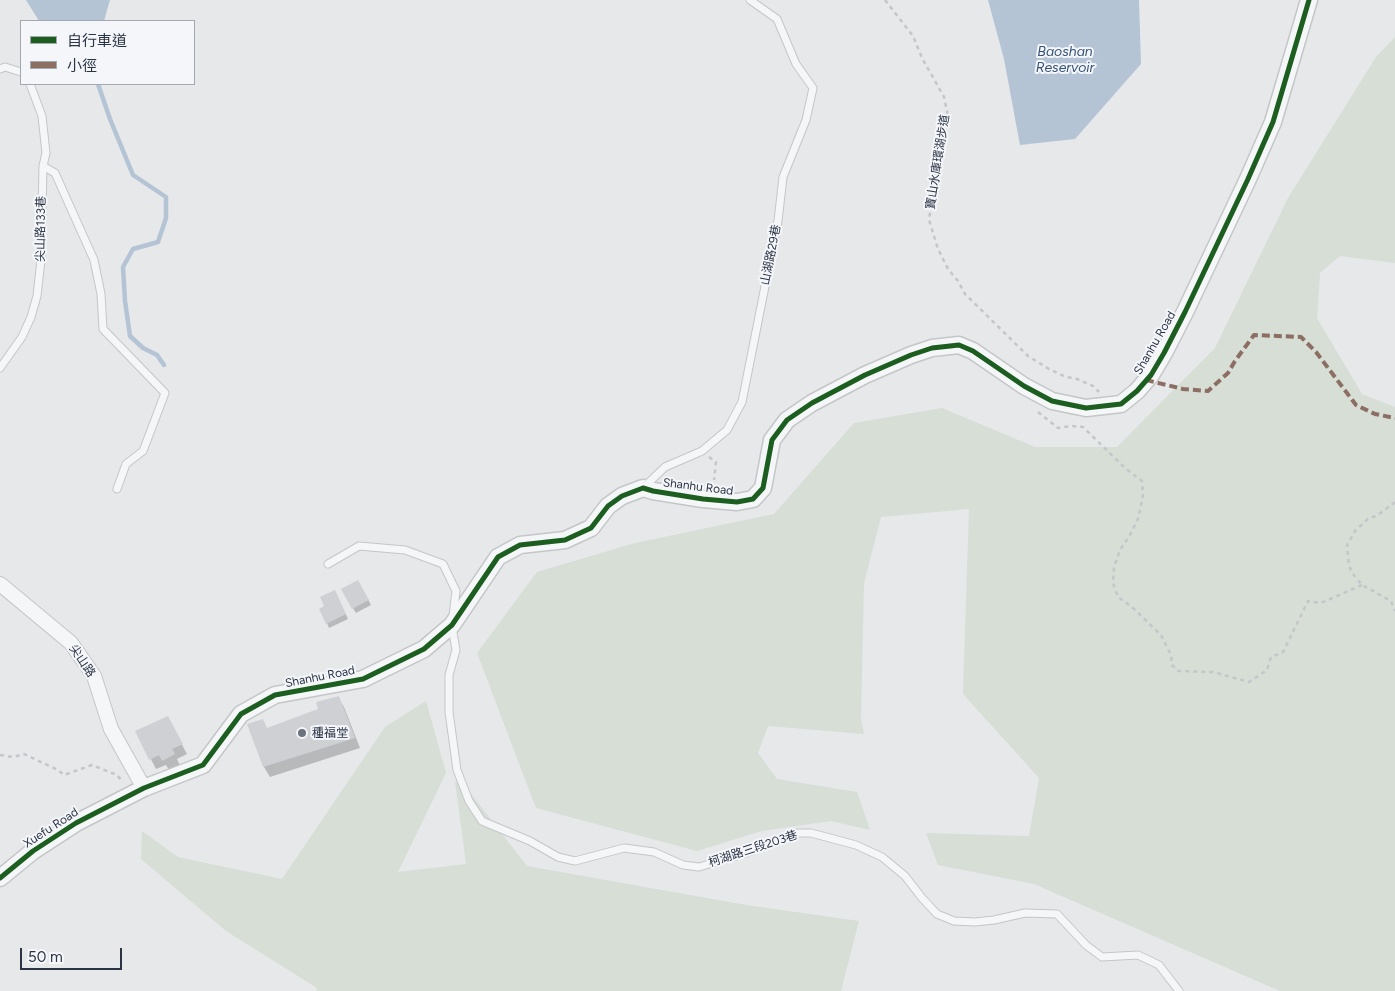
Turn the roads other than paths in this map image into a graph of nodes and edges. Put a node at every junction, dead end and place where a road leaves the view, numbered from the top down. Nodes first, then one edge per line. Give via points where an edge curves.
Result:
1 (750, 0) edge
2 (1309, 0) edge
3 (0, 69) edge
4 (20, 72) edge
5 (30, 85) edge
6 (43, 166) junction
7 (0, 368) edge
8 (643, 488) junction
9 (117, 489) dead end
10 (328, 564) dead end
11 (0, 584) edge
12 (452, 625) junction
13 (140, 791) junction
14 (0, 878) edge
15 (1179, 991) edge

1 - 8 lane, 山湖路29巷 via 776,18 796,64 813,88 806,120 783,177 778,221 742,402 727,430 702,451 665,467
2 - 8 street, Shanhu Road via 1273,122 1244,188 1185,312 1151,374 1121,404 1086,408 1052,401 973,351 959,345 932,348 865,376 812,403 787,420 772,440 763,488 753,499 736,502 703,499
3 - 4 lane via 5,67
5 - 6 lane, 尖山路133巷 via 42,116 46,153
6 - 7 lane, 尖山路133巷 via 42,260 37,296 22,337
6 - 9 lane via 56,173 94,260 101,294 103,329 165,393 143,451 126,464
8 - 12 street, Shanhu Road via 608,506 591,528 565,540 520,545 498,557
10 - 12 lane, 柯湖路三段203巷 via 359,546 405,550 443,564 456,591
11 - 13 street, 尖山路 via 71,642 94,676 110,729
12 - 13 street, Shanhu Road via 424,649 363,679 275,695 241,714 203,765
12 - 15 lane, 柯湖路三段203巷 via 456,650 449,675 448,712 456,770 482,821 558,857 575,860 624,848 654,852 683,865 699,867 798,833 811,833 856,845 882,857 905,876 937,914 954,921 976,922 1025,913 1057,914 1086,946 1102,957 1138,955 1159,965
13 - 14 street, Xuefu Road via 76,823 33,851

